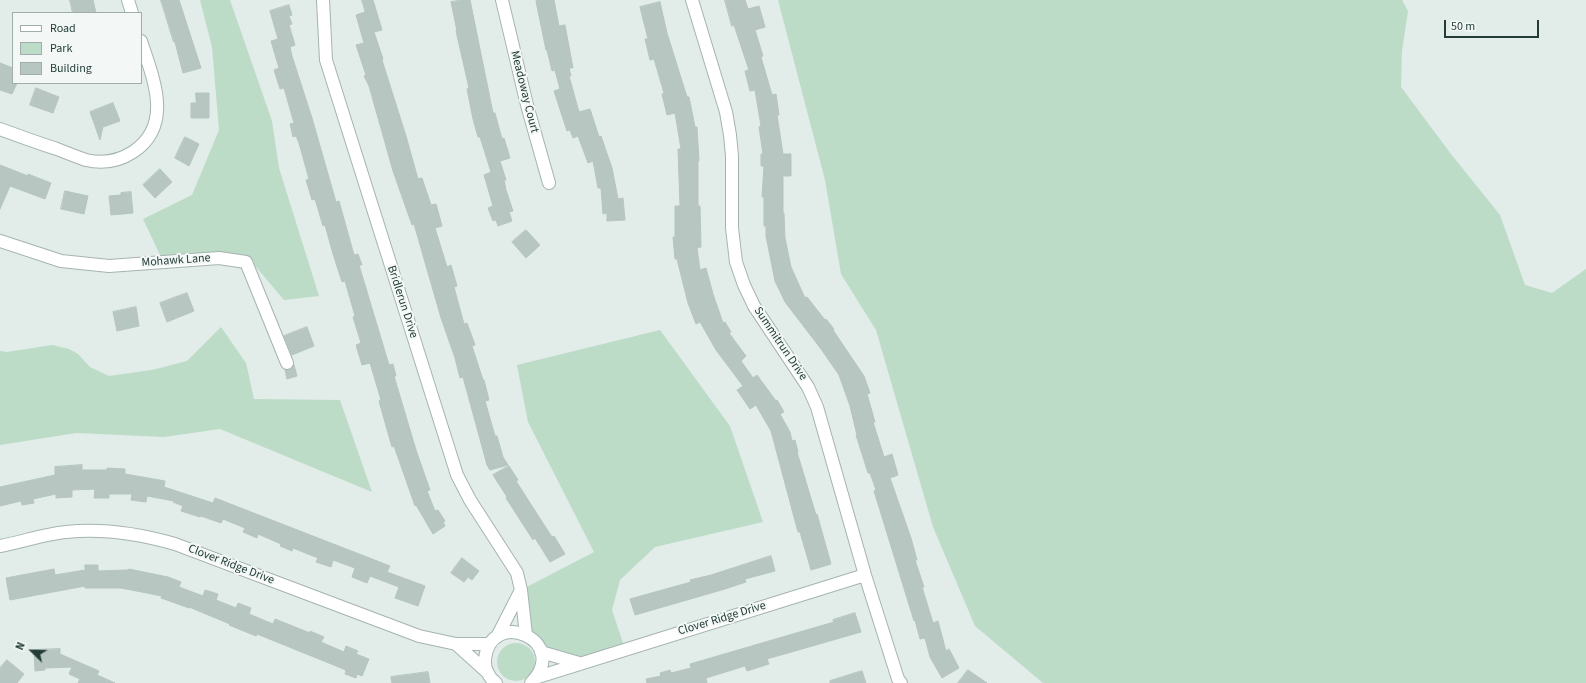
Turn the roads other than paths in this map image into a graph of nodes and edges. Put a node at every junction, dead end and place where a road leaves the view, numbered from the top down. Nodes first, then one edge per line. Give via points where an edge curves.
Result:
1 (128, 0) edge
2 (323, 0) edge
3 (502, 0) edge
4 (692, 0) edge
5 (132, 12) edge
6 (142, 44) edge
7 (0, 129) edge
8 (549, 183) dead end
9 (0, 242) edge
10 (287, 363) dead end
11 (0, 546) edge
12 (865, 575) junction
13 (521, 590) junction
14 (526, 634) junction
15 (494, 640) junction
16 (456, 644) junction
17 (541, 652) junction
18 (579, 663) junction
19 (492, 680) edge
20 (534, 680) edge
21 (901, 683) edge

1 - 5 street
2 - 13 street, Bridlerun Drive via 326,60 457,475 517,573
3 - 8 street, Meadoway Court via 526,104
4 - 12 street, Summitrun Drive via 726,112 730,135 732,228 736,262 754,306 808,387 817,407
6 - 7 street via 154,82 158,103 157,115 147,138 129,154 117,160 87,160
9 - 10 street, Mohawk Lane via 61,261 109,266 219,258 246,262
11 - 16 street, Clover Ridge Drive via 65,532 97,531 151,537 419,636
12 - 18 street, Clover Ridge Drive
12 - 21 street, Summitrun Drive
13 - 14 street, Bridlerun Drive
13 - 15 street
14 - 15 street, Clover Ridge Drive via 506,633
14 - 17 street
15 - 16 street, Clover Ridge Drive
15 - 19 street, Clover Ridge Drive via 486,652 485,662
16 - 19 street, Clover Ridge Drive
17 - 18 street
17 - 20 street, Clover Ridge Drive via 542,662
18 - 20 street, Clover Ridge Drive

